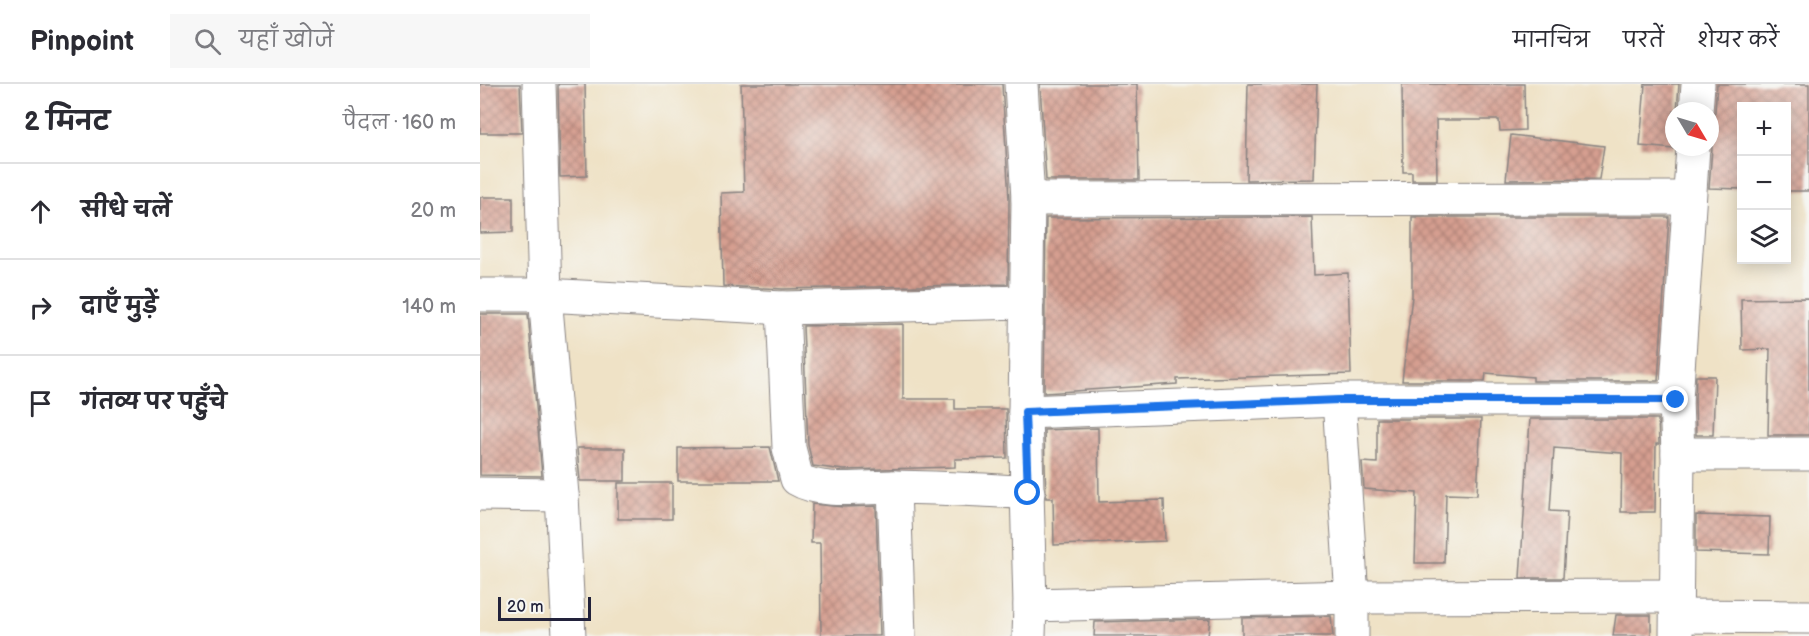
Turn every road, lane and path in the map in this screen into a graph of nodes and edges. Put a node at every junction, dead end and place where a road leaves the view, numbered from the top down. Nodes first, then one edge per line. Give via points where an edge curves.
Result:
1 (539, 84) edge
2 (1021, 84) edge
3 (1698, 84) edge
4 (1697, 102) edge
5 (1692, 156) edge
6 (1689, 198) junction
7 (1028, 199) junction
8 (480, 295) edge
9 (545, 296) junction
10 (1027, 302) junction
11 (783, 309) junction
12 (1339, 400) junction
13 (1676, 400) junction
14 (1025, 412) junction
15 (1809, 453) edge
16 (1678, 454) junction
17 (894, 487) junction
18 (1028, 493) junction
19 (480, 494) edge
20 (561, 495) junction
21 (1352, 597) junction
22 (1676, 616) edge
23 (1809, 617) edge
24 (1030, 620) edge
25 (569, 636) edge
26 (899, 636) edge
27 (1352, 636) edge

1 - 9 street
2 - 7 street
3 - 4 street
5 - 6 street
6 - 7 street
6 - 13 street
7 - 10 street
8 - 9 street
9 - 11 street
9 - 20 street
10 - 11 street
10 - 14 street
11 - 17 street via 789,448 797,479 808,486
12 - 13 street
12 - 14 street
12 - 21 street
13 - 16 street
14 - 18 street
15 - 16 street
16 - 22 street
17 - 18 street
17 - 26 street
18 - 24 street
19 - 20 street
20 - 25 street
21 - 22 street
21 - 24 street
21 - 27 street
22 - 23 street

